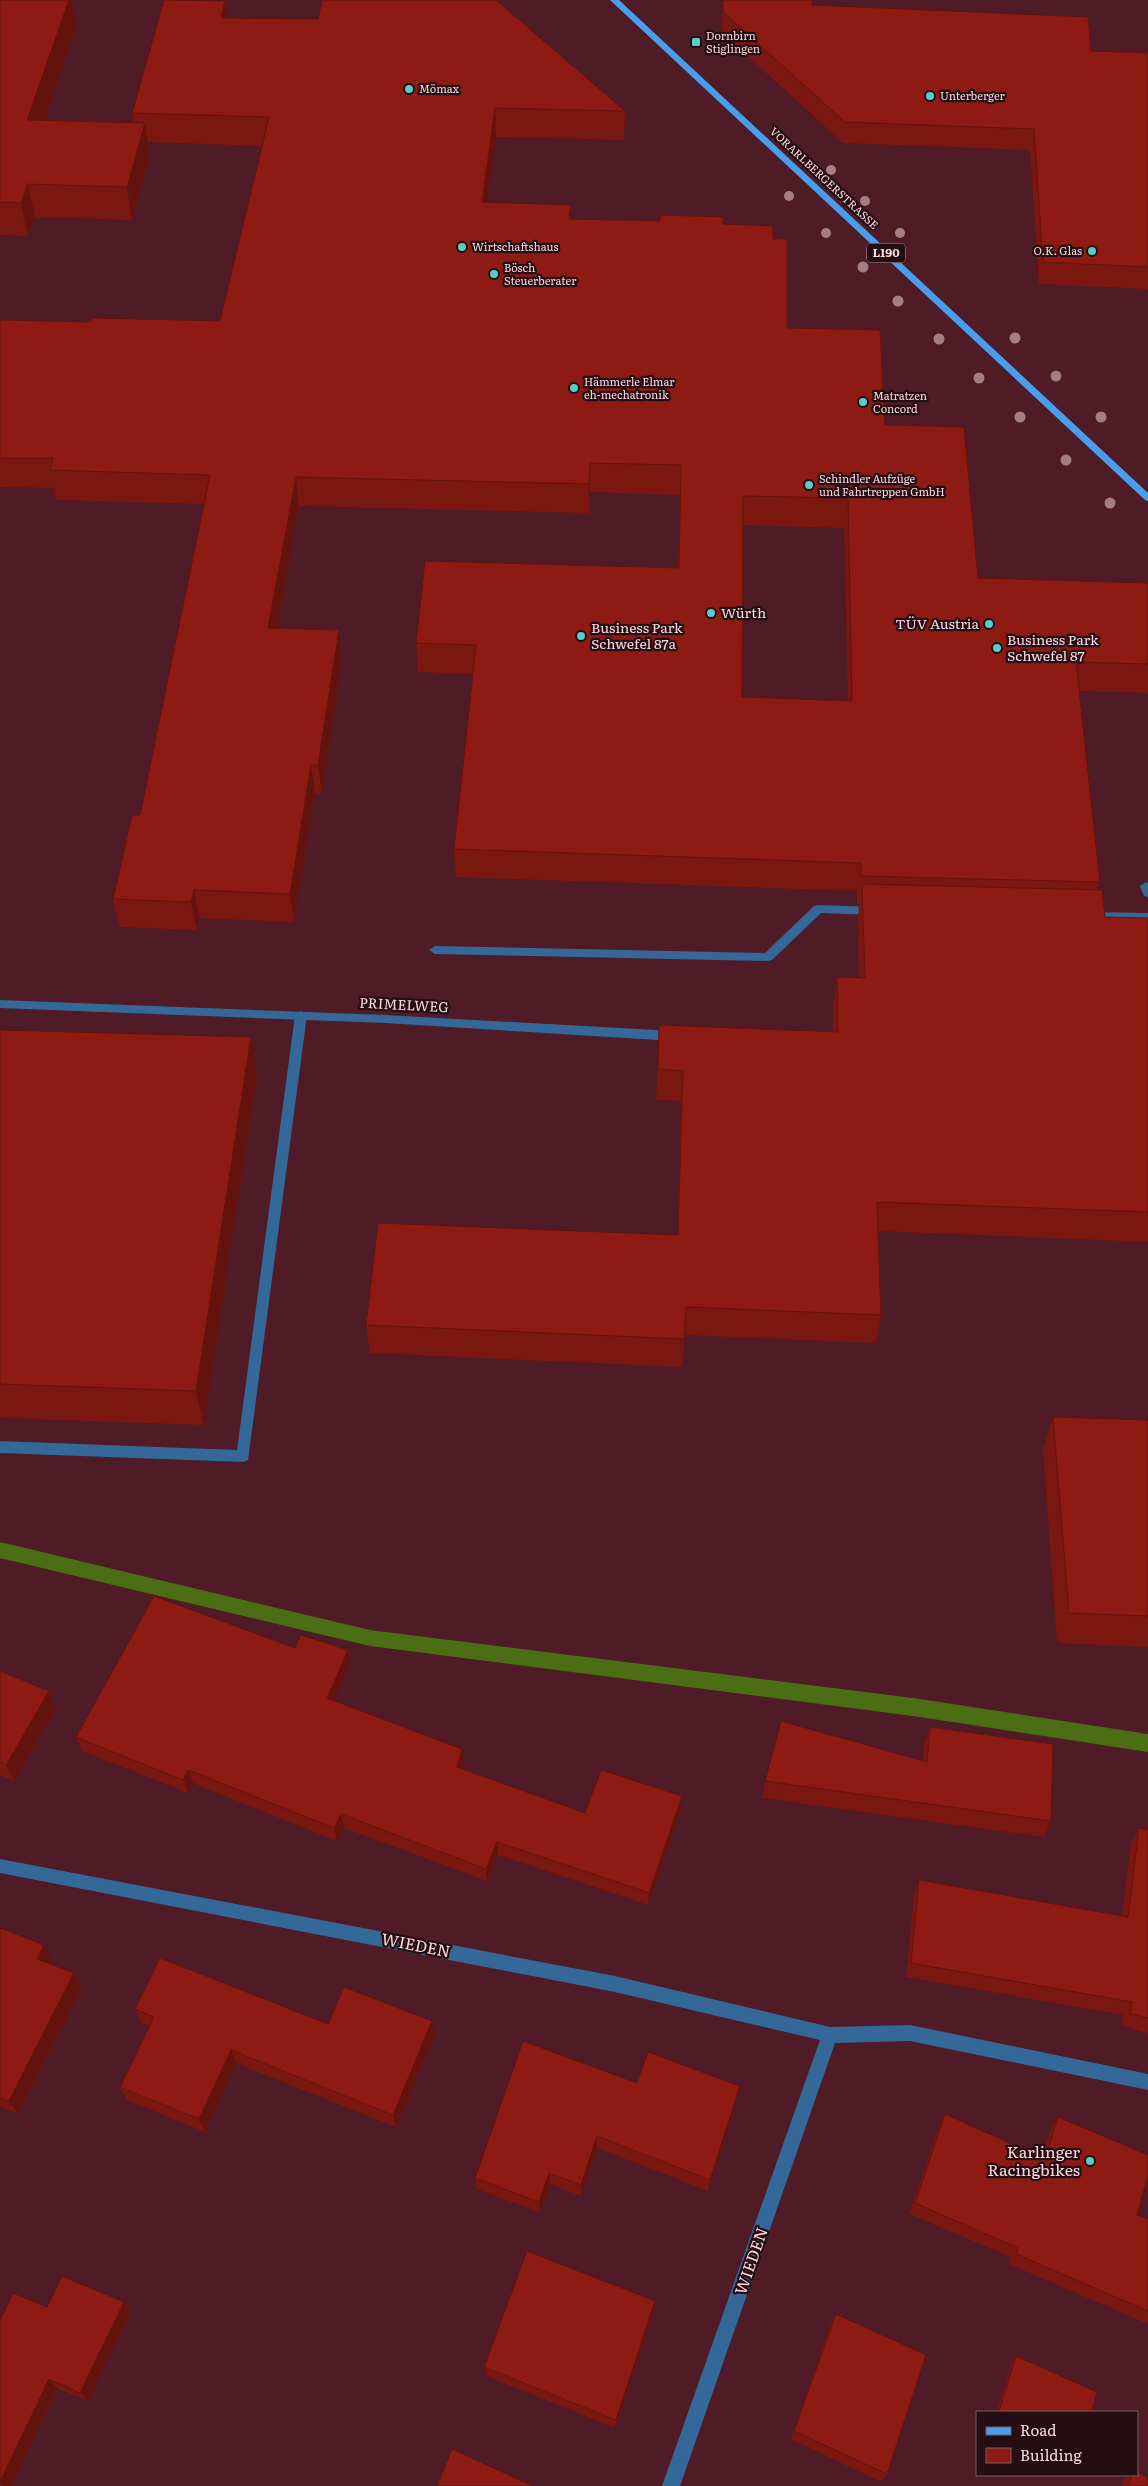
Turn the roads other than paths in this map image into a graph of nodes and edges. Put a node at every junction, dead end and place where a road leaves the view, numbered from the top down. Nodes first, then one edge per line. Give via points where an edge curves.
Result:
1 (614, 0) edge
2 (1148, 498) edge
3 (886, 911) edge
4 (1080, 916) edge
5 (1148, 918) edge
6 (435, 950) dead end
7 (0, 1004) edge
8 (301, 1015) junction
9 (688, 1037) edge
10 (0, 1447) edge
11 (0, 1866) edge
12 (830, 2035) junction
13 (1148, 2082) edge
14 (672, 2486) edge

1 - 2 main road, VORARLBERGERSTRASSE / L190
3 - 6 street via 818,910 768,957
4 - 5 street
7 - 8 street, PRIMELWEG
8 - 9 street, PRIMELWEG
8 - 10 street via 243,1456
11 - 12 street, WIEDEN via 615,1984
12 - 13 street, WIEDEN via 910,2033
12 - 14 street, WIEDEN

